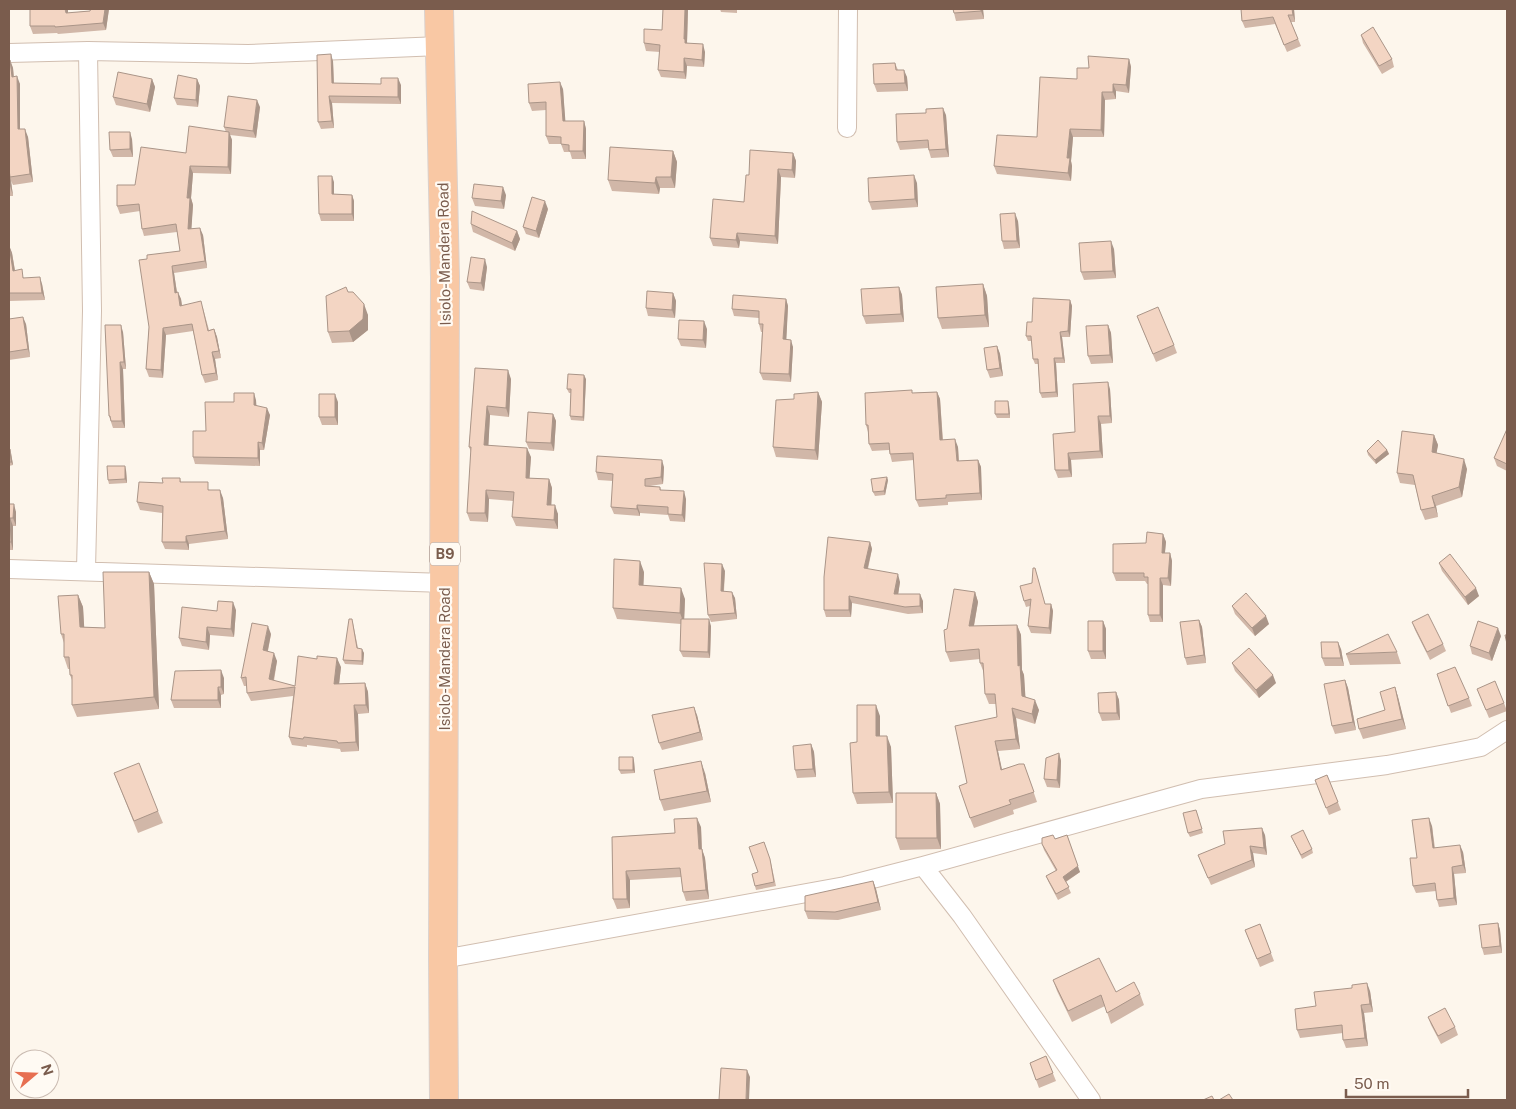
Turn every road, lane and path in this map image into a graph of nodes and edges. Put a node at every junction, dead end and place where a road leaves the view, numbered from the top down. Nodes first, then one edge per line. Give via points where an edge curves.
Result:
1 (439, 9) edge
2 (848, 9) edge
3 (440, 46) junction
4 (88, 51) junction
5 (9, 53) edge
6 (847, 128) dead end
7 (9, 568) edge
8 (86, 570) junction
9 (445, 583) junction
10 (1507, 730) edge
11 (923, 866) junction
12 (443, 959) junction
13 (444, 1100) edge
14 (1091, 1100) edge

1 - 3 highway, Isiolo-Mandera Road / B9
2 - 6 street
3 - 4 street via 248,54
3 - 9 highway, Isiolo-Mandera Road / B9 via 445,277
4 - 5 street
4 - 8 street via 92,311
7 - 8 street
8 - 9 street
9 - 12 highway, Isiolo-Mandera Road / B9
10 - 11 street via 1480,747 1456,752 1387,765 1200,789
11 - 12 street via 845,886
11 - 14 street via 962,916
12 - 13 highway, Isiolo-Mandera Road / B9

